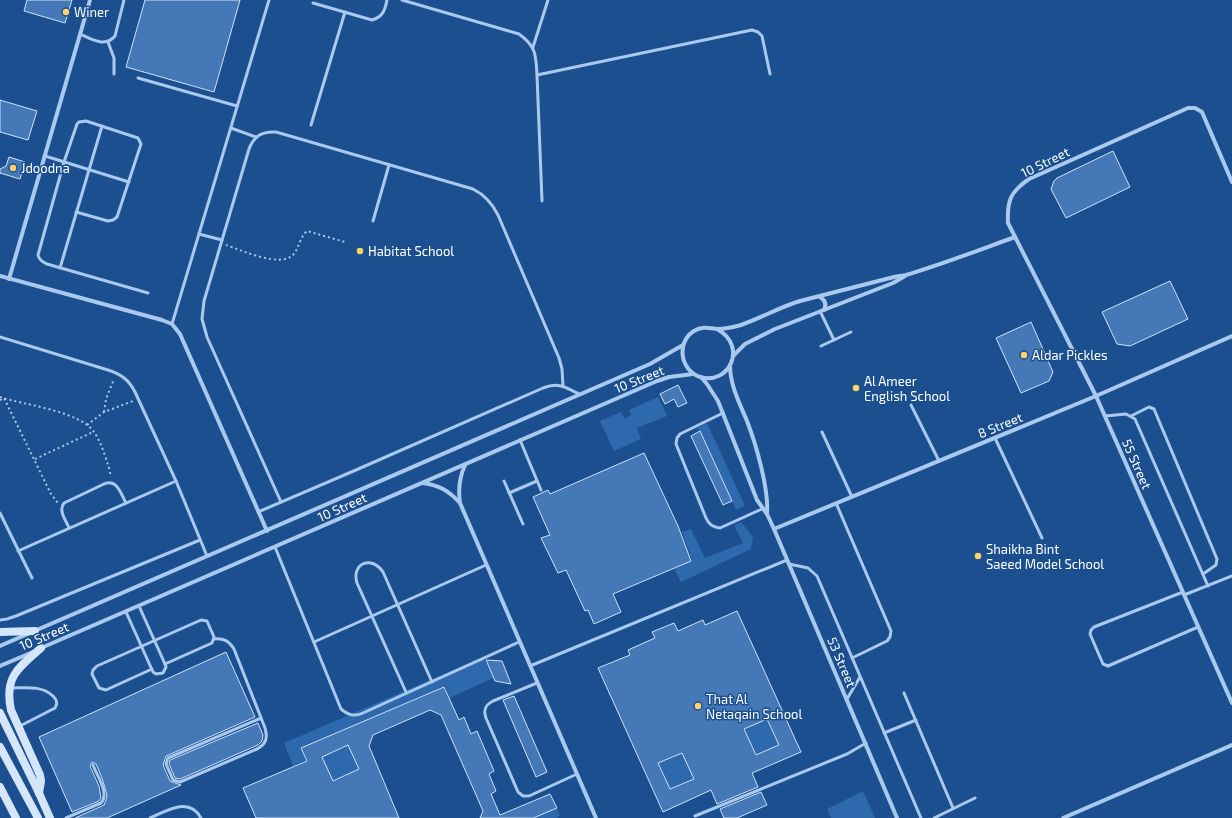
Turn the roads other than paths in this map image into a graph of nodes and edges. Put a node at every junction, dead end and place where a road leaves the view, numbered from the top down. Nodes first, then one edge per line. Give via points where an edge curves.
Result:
1 (90, 0) edge
2 (124, 0) edge
3 (269, 0) edge
4 (388, 0) edge
5 (402, 0) edge
6 (548, 0) edge
7 (313, 3) dead end
8 (345, 12) junction
9 (80, 34) junction
10 (108, 42) junction
11 (533, 47) junction
12 (114, 74) dead end
13 (770, 74) dead end
14 (537, 75) junction
15 (138, 78) dead end
16 (237, 106) junction
17 (311, 125) dead end
18 (102, 126) junction
19 (231, 128) junction
20 (256, 137) junction
21 (45, 156) junction
22 (64, 162) junction
23 (389, 165) junction
24 (89, 169) junction
25 (129, 182) junction
26 (1232, 182) edge
27 (542, 202) dead end
28 (76, 212) junction
29 (373, 221) dead end
30 (199, 234) junction
31 (1015, 237) junction
32 (222, 242) junction
33 (60, 268) junction
34 (0, 276) edge
35 (905, 276) junction
36 (9, 279) junction
37 (148, 293) dead end
38 (820, 297) junction
39 (822, 311) junction
40 (172, 324) junction
41 (717, 329) junction
42 (851, 332) dead end
43 (1232, 336) edge
44 (0, 337) edge
45 (834, 340) junction
46 (683, 345) junction
47 (821, 346) dead end
48 (733, 356) junction
49 (730, 365) junction
50 (693, 374) junction
51 (701, 377) junction
52 (563, 386) junction
53 (579, 394) junction
54 (1096, 396) junction
55 (911, 404) dead end
56 (723, 413) junction
57 (1105, 416) junction
58 (1131, 416) junction
59 (822, 432) dead end
60 (995, 438) junction
61 (520, 440) junction
62 (939, 461) junction
63 (465, 464) junction
64 (176, 481) junction
65 (504, 481) dead end
66 (538, 481) junction
67 (423, 483) junction
68 (541, 490) dead end
69 (509, 493) junction
70 (852, 497) junction
71 (281, 502) junction
72 (126, 503) junction
73 (460, 503) junction
74 (836, 503) junction
75 (762, 509) junction
76 (258, 512) junction
77 (0, 513) edge
78 (767, 514) junction
79 (522, 524) dead end
80 (69, 528) junction
81 (774, 529) junction
82 (267, 531) junction
83 (1042, 538) dead end
84 (200, 540) junction
85 (275, 547) junction
86 (18, 551) junction
87 (207, 556) junction
88 (788, 562) junction
89 (486, 565) junction
90 (1202, 574) junction
91 (1232, 576) edge
92 (32, 578) dead end
93 (1208, 586) junction
94 (1183, 593) junction
95 (397, 605) junction
96 (139, 606) junction
97 (126, 612) junction
98 (372, 616) junction
99 (0, 620) edge
100 (1198, 627) junction
101 (35, 631) junction
102 (0, 632) edge
103 (214, 639) junction
104 (154, 640) junction
105 (314, 642) junction
106 (519, 642) junction
107 (0, 646) edge
108 (141, 646) junction
109 (41, 648) junction
110 (852, 658) junction
111 (165, 664) junction
112 (0, 666) edge
113 (530, 666) junction
114 (152, 669) junction
115 (860, 677) junction
116 (432, 682) junction
117 (537, 683) junction
118 (9, 688) junction
119 (406, 692) junction
120 (904, 693) dead end
121 (847, 700) junction
122 (1232, 703) edge
123 (0, 713) edge
124 (261, 718) junction
125 (916, 720) junction
126 (18, 727) junction
127 (884, 732) junction
128 (866, 743) junction
129 (1232, 745) edge
130 (0, 747) edge
131 (93, 766) dead end
132 (577, 774) junction
133 (0, 787) edge
134 (39, 793) junction
135 (974, 798) dead end
136 (0, 800) edge
137 (10, 807) junction
138 (953, 808) junction
139 (695, 816) dead end
140 (16, 818) edge
141 (38, 818) edge
142 (50, 818) edge
143 (66, 818) edge
144 (150, 818) edge
145 (201, 818) edge
146 (596, 818) edge
147 (898, 818) edge
148 (921, 818) edge
149 (934, 818) edge
150 (1063, 818) edge

1 - 9 street
2 - 10 lane via 115,36
3 - 16 lane
4 - 8 lane via 383,14 372,20
5 - 11 lane via 519,34
6 - 11 lane
7 - 8 lane
8 - 17 lane
9 - 10 lane via 103,43
9 - 21 street
10 - 12 lane via 114,58
11 - 14 lane
13 - 14 lane via 762,36 752,30
14 - 27 lane
15 - 16 lane
16 - 19 lane
18 - 22 lane via 79,122
18 - 24 lane
18 - 25 lane via 138,138 140,141
19 - 20 lane
19 - 30 lane
20 - 23 lane via 269,131 276,132
20 - 32 lane via 249,149
21 - 22 lane
21 - 36 street
22 - 24 lane
22 - 33 lane via 38,255 42,262
23 - 29 lane
23 - 52 lane via 472,189 488,199 498,215 559,358
24 - 25 lane
24 - 28 lane
25 - 28 lane via 119,213 113,220 108,221
26 - 31 street, 10 Street via 1202,112 1195,108 1181,111 1021,185 1014,192 1008,207 1008,223
28 - 33 lane
30 - 32 lane
30 - 40 lane
31 - 35 street
31 - 54 street, 55 Street
32 - 71 lane via 202,310 204,328
33 - 37 lane
34 - 36 street
35 - 38 street
35 - 39 street
36 - 40 street
38 - 39 street via 826,302
38 - 41 street via 789,305 737,326
39 - 45 lane
39 - 48 street via 745,344
40 - 76 street via 180,334
41 - 46 street via 709,327 697,330
41 - 48 street via 730,340
42 - 45 lane
43 - 54 street, 8 Street
44 - 64 lane via 117,373 124,378 131,384
45 - 47 lane
46 - 50 street via 684,361
46 - 53 street, 10 Street via 650,364
48 - 49 street
49 - 51 street via 718,376
49 - 78 street, 53 Street via 732,384 749,428 763,480 768,503
50 - 51 street
50 - 61 street, 10 Street via 657,381
51 - 56 street, 53 Street via 713,392
52 - 53 lane
52 - 71 lane via 543,388
53 - 82 street, 10 Street
54 - 57 street, 55 Street
54 - 60 street, 8 Street
55 - 62 lane
56 - 75 street, 53 Street
56 - 75 lane via 680,434 676,444 706,518 709,524 720,528
57 - 58 lane
57 - 94 street, 55 Street
58 - 90 lane via 1137,424
58 - 90 lane via 1149,407 1154,409 1217,559 1216,565
59 - 70 lane
60 - 62 street, 8 Street
60 - 83 lane
61 - 63 street, 10 Street
61 - 66 lane
62 - 70 street, 8 Street
63 - 67 street, 10 Street
63 - 73 street via 459,484
64 - 72 lane
64 - 84 lane
65 - 69 lane
66 - 68 lane
66 - 69 lane
67 - 73 street via 444,489
67 - 85 street, 10 Street
69 - 79 lane
70 - 74 street, 8 Street
71 - 76 lane
72 - 80 lane
72 - 80 lane via 116,485 108,482 67,500 61,506
73 - 89 street
74 - 81 street, 8 Street
74 - 110 lane via 891,631 887,641
75 - 78 street, 53 Street
76 - 82 street
77 - 86 lane
78 - 81 street, 53 Street
80 - 86 lane
81 - 88 street, 53 Street
82 - 87 street, 10 Street
84 - 87 lane
84 - 99 lane via 16,616
85 - 96 street, 10 Street
85 - 105 lane
86 - 92 lane
87 - 101 street, 10 Street
88 - 110 lane via 808,568 817,576
88 - 113 lane
88 - 121 street, 53 Street
89 - 95 lane
89 - 106 street
90 - 93 lane
91 - 93 lane
93 - 94 lane
94 - 100 street, 55 Street
94 - 100 lane via 1094,627 1090,634 1103,664 1108,666
95 - 98 lane
95 - 98 lane via 378,566 372,562 364,563 358,568 355,576
95 - 116 lane
96 - 97 street, 10 Street
96 - 104 lane
97 - 108 lane
97 - 109 street, 10 Street
98 - 105 lane
98 - 119 lane
100 - 122 street, 55 Street
101 - 102 main road
101 - 107 street, 10 Street
103 - 104 lane via 207,621 201,620
103 - 111 lane via 212,643
103 - 124 lane via 226,640 234,649
104 - 108 lane
104 - 111 lane
105 - 119 lane via 341,709 346,713 357,715
106 - 113 street
106 - 116 lane
108 - 114 lane
108 - 114 lane via 94,667 92,674 99,688 106,690
109 - 112 street, 10 Street
109 - 118 main road via 18,671
110 - 115 lane
111 - 114 lane via 163,673 156,674
113 - 117 street
115 - 121 lane
115 - 127 lane
116 - 119 lane
117 - 132 street
117 - 132 lane via 493,701 488,704 484,713 518,792 523,796 529,796
118 - 126 main road via 11,710
118 - 126 lane via 40,688 49,692 57,701 56,708
120 - 125 lane
121 - 128 street, 53 Street
123 - 134 main road
124 - 124 lane via 168,758 166,764 174,780 180,782 262,746 267,734
125 - 127 lane
125 - 138 lane
126 - 134 main road via 40,775
127 - 148 lane
128 - 139 lane via 847,754
128 - 147 street, 53 Street
129 - 150 street
130 - 141 main road
131 - 143 lane via 105,794 104,800
132 - 146 street
133 - 137 main road
134 - 142 main road
135 - 138 lane
136 - 137 main road
137 - 140 main road
138 - 149 lane
144 - 145 lane via 183,806 192,807

